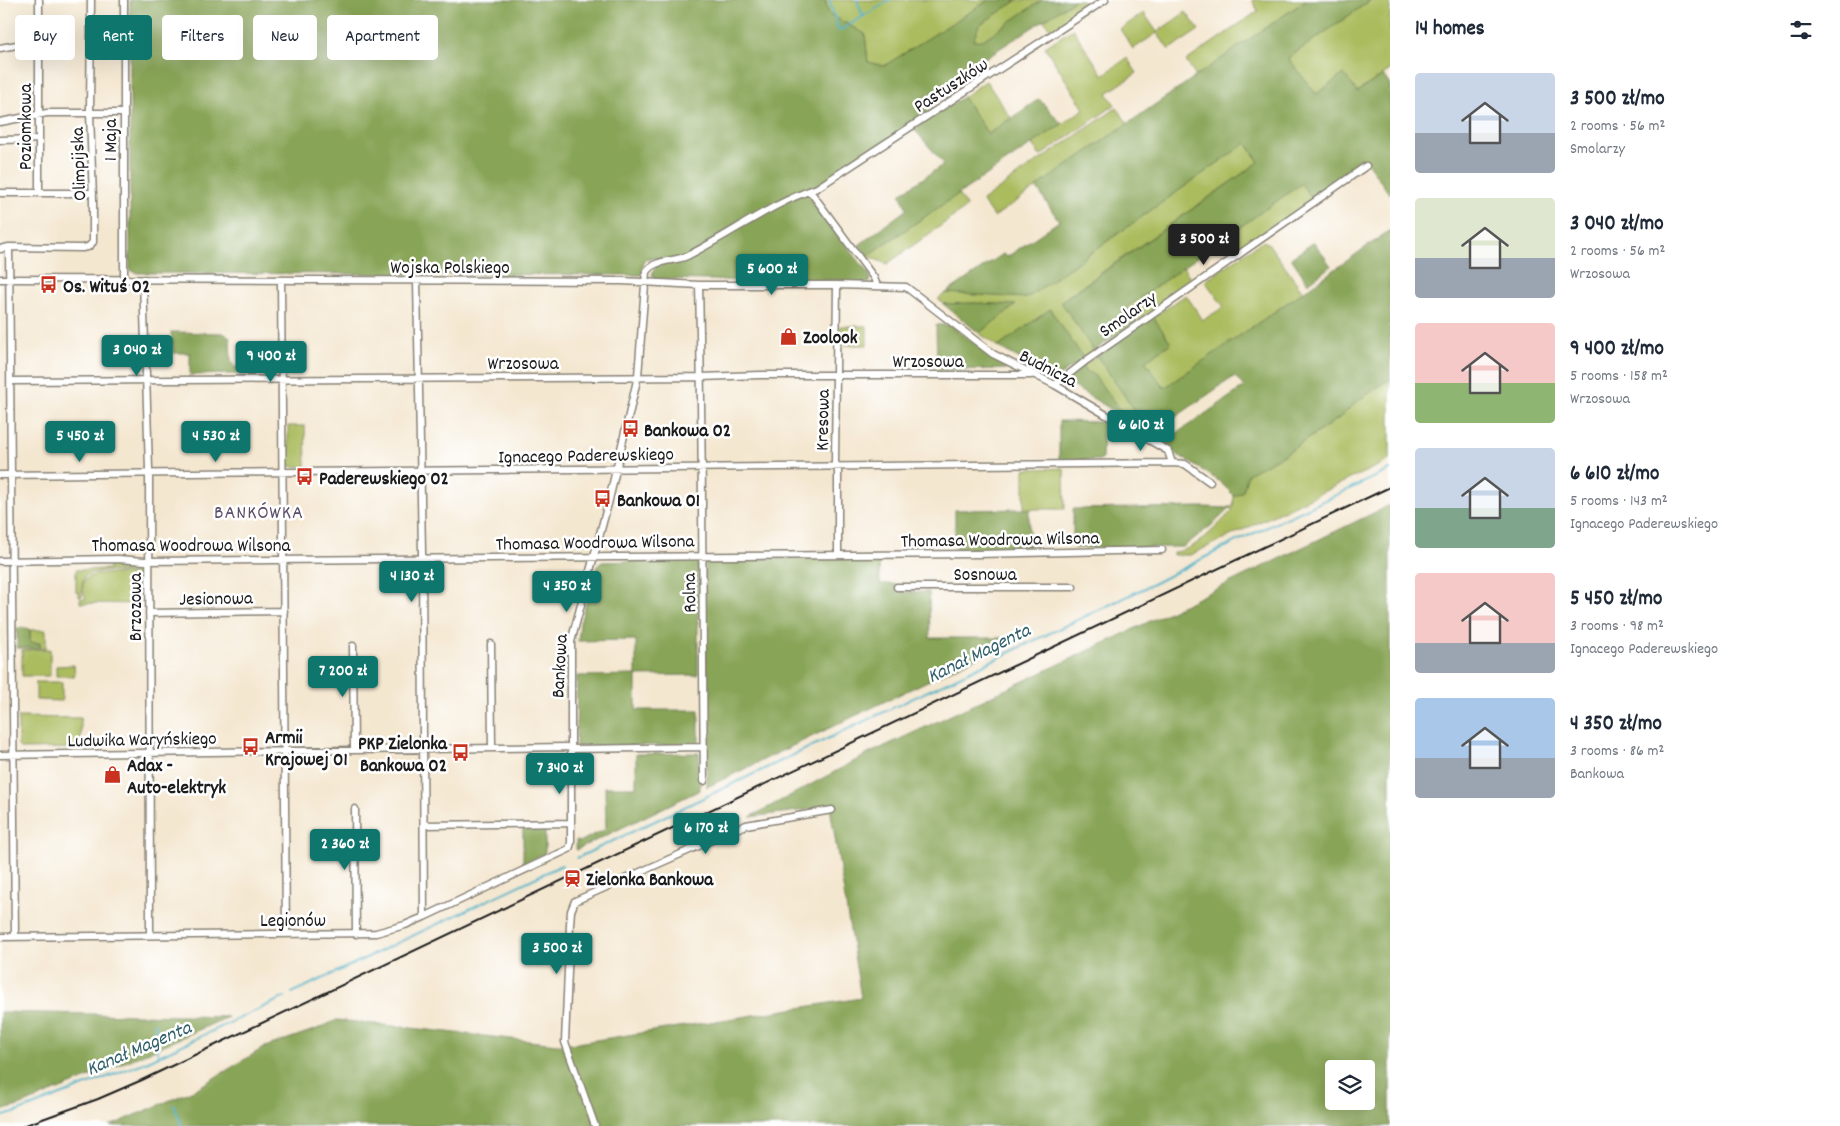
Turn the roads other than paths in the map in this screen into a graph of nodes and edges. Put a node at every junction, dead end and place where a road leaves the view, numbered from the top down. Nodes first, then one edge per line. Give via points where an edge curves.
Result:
1 (39, 0) edge
2 (91, 0) edge
3 (124, 0) edge
4 (1105, 0) edge
5 (39, 15) edge
6 (15, 45) edge
7 (0, 48) edge
8 (39, 60) edge
9 (90, 112) junction
10 (124, 113) junction
11 (40, 114) junction
12 (0, 122) edge
13 (39, 139) junction
14 (0, 140) edge
15 (1366, 166) dead end
16 (810, 191) junction
17 (0, 193) edge
18 (39, 193) junction
19 (93, 194) junction
20 (9, 247) junction
21 (0, 250) edge
22 (0, 279) edge
23 (10, 279) junction
24 (124, 280) junction
25 (144, 280) junction
26 (280, 281) junction
27 (417, 281) junction
28 (645, 282) junction
29 (837, 285) junction
30 (699, 286) junction
31 (877, 286) junction
32 (901, 286) joint
33 (836, 375) junction
34 (1035, 375) junction
35 (638, 376) junction
36 (419, 377) junction
37 (701, 377) junction
38 (282, 379) junction
39 (148, 380) junction
40 (11, 381) junction
41 (1055, 385) junction
42 (1172, 463) junction
43 (836, 467) junction
44 (703, 468) junction
45 (616, 469) junction
46 (422, 471) junction
47 (282, 473) junction
48 (0, 474) edge
49 (12, 474) junction
50 (149, 474) junction
51 (1210, 482) dead end
52 (1162, 550) dead end
53 (838, 554) junction
54 (702, 555) junction
55 (594, 557) junction
56 (422, 558) junction
57 (283, 559) junction
58 (12, 560) junction
59 (149, 560) junction
60 (0, 561) edge
61 (1073, 587) dead end
62 (897, 588) dead end
63 (284, 611) junction
64 (149, 613) junction
65 (491, 644) dead end
66 (354, 646) dead end
67 (570, 747) junction
68 (704, 747) junction
69 (492, 748) junction
70 (423, 749) junction
71 (354, 750) junction
72 (285, 751) junction
73 (149, 752) junction
74 (0, 754) edge
75 (13, 754) junction
76 (704, 781) dead end
77 (355, 809) dead end
78 (832, 810) dead end
79 (571, 823) junction
80 (424, 825) junction
81 (569, 849) joint
82 (424, 917) junction
83 (286, 934) junction
84 (356, 934) junction
85 (150, 935) junction
86 (0, 937) edge
87 (15, 937) junction
88 (595, 1126) edge

1 - 5 street, Poziomkowa
2 - 9 street, Olimpijska
3 - 10 street, 1 Maja
4 - 16 street, Pastuszków
6 - 7 street
8 - 11 street, Poziomkowa
9 - 10 street
9 - 11 street
9 - 19 street, Olimpijska
10 - 24 street, 1 Maja
11 - 12 street
11 - 13 street, Poziomkowa
13 - 14 street
13 - 18 street, Poziomkowa
15 - 41 street, Smolarzy
16 - 28 street, Pastuszków via 793,196 686,257 651,265
16 - 31 street
17 - 18 street
18 - 19 street
19 - 20 street, Olimpijska via 94,240 88,247
20 - 21 street, Olimpijska
20 - 23 street
22 - 23 street, Wojska Polskiego
23 - 24 street, Wojska Polskiego
23 - 40 street
24 - 25 street, Wojska Polskiego
25 - 26 street, Wojska Polskiego
25 - 39 street, Brzozowa
26 - 27 street, Wojska Polskiego
26 - 38 street
27 - 28 street, Wojska Polskiego
27 - 36 street
28 - 30 street, Wojska Polskiego
28 - 35 street, Bankowa
29 - 30 street, Wojska Polskiego
29 - 31 street, Wojska Polskiego
29 - 33 street, Kresowa
30 - 37 street, Rolna
31 - 32 street, Wojska Polskiego
32 - 34 street, Budnicza via 916,293 993,354
33 - 34 street, Wrzosowa
33 - 37 street, Wrzosowa
33 - 43 street, Kresowa
34 - 41 street, Budnicza
35 - 36 street, Wrzosowa
35 - 37 street, Wrzosowa
35 - 45 street, Bankowa
36 - 38 street, Wrzosowa
36 - 46 street
37 - 44 street, Rolna
38 - 39 street, Wrzosowa
38 - 47 street
39 - 40 street, Wrzosowa
39 - 50 street, Brzozowa
40 - 49 street
41 - 42 street, Budnicza via 1168,451
42 - 43 street, Ignacego Paderewskiego
42 - 51 street via 1185,464
43 - 44 street, Ignacego Paderewskiego
43 - 53 street, Kresowa
44 - 45 street, Ignacego Paderewskiego
44 - 54 street, Rolna
45 - 46 street, Ignacego Paderewskiego
45 - 55 street, Bankowa
46 - 47 street, Ignacego Paderewskiego
46 - 56 street
47 - 50 street, Ignacego Paderewskiego
47 - 57 street
48 - 49 street, Ignacego Paderewskiego
49 - 50 street, Ignacego Paderewskiego
49 - 58 street
50 - 59 street, Brzozowa
52 - 53 street, Thomasa Woodrowa Wilsona
53 - 54 street, Thomasa Woodrowa Wilsona
54 - 55 street, Thomasa Woodrowa Wilsona
54 - 68 street, Rolna
55 - 56 street, Thomasa Woodrowa Wilsona
55 - 67 street, Bankowa via 571,642
56 - 57 street, Thomasa Woodrowa Wilsona
56 - 70 street
57 - 59 street, Thomasa Woodrowa Wilsona
57 - 63 street
58 - 59 street, Thomasa Woodrowa Wilsona
58 - 60 street, Thomasa Woodrowa Wilsona
58 - 75 street
59 - 64 street, Brzozowa
61 - 62 street, Sosnowa
63 - 64 street, Jesionowa
63 - 72 street
64 - 73 street, Brzozowa
65 - 69 street
66 - 71 street
67 - 68 street, Ludwika Waryńskiego
67 - 69 street, Ludwika Waryńskiego
67 - 79 street, Bankowa
68 - 76 street, Rolna
69 - 70 street, Ludwika Waryńskiego
70 - 71 street, Ludwika Waryńskiego
70 - 80 street
71 - 72 street, Ludwika Waryńskiego
72 - 73 street, Ludwika Waryńskiego
72 - 83 street
73 - 75 street, Ludwika Waryńskiego
73 - 85 street, Brzozowa
74 - 75 street, Ludwika Waryńskiego
75 - 87 street
77 - 84 street
78 - 88 street via 746,825 579,898 573,904 565,1042
79 - 80 street
79 - 81 street, Bankowa
80 - 82 street
81 - 82 street, Legionów
82 - 84 street, Legionów via 376,933
83 - 84 street, Legionów
83 - 85 street, Legionów
85 - 87 street, Legionów
86 - 87 street, Legionów

